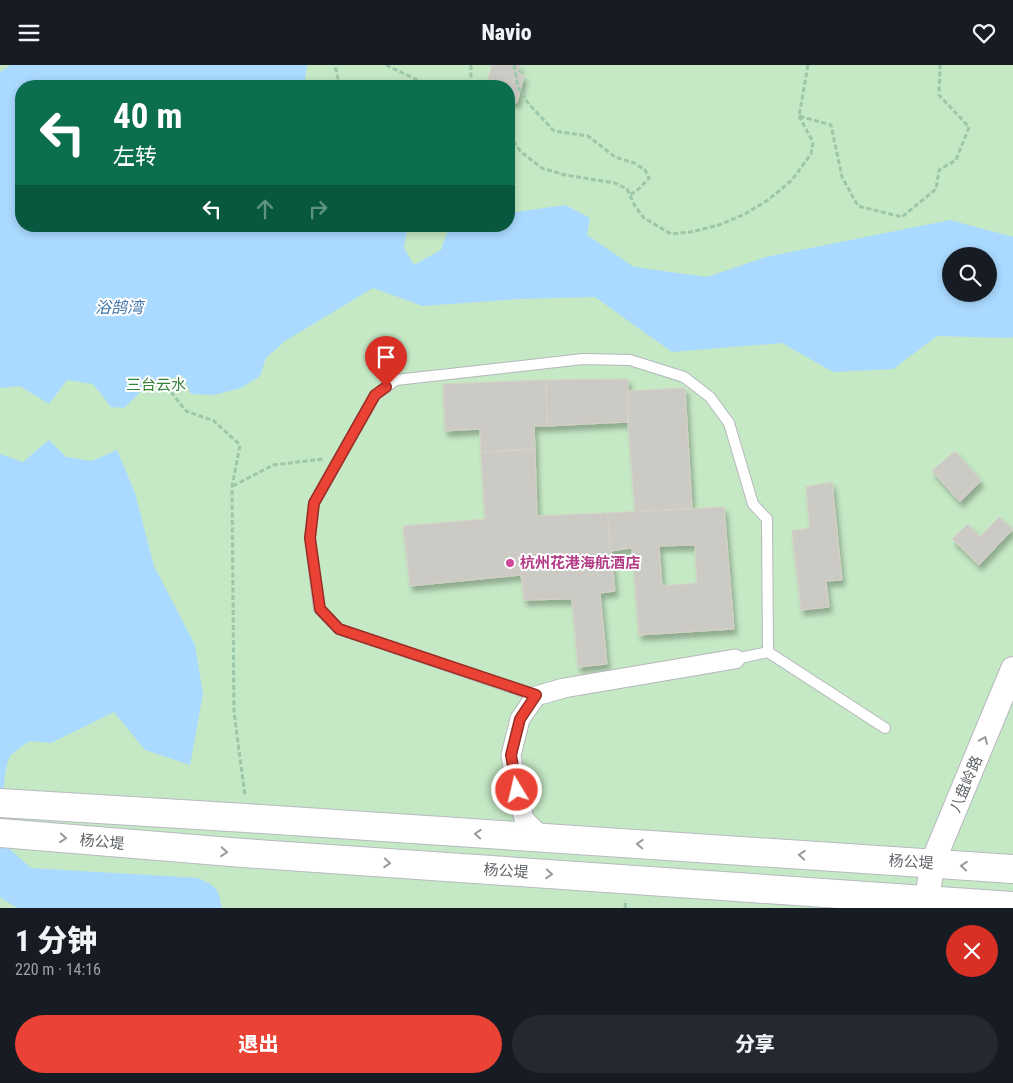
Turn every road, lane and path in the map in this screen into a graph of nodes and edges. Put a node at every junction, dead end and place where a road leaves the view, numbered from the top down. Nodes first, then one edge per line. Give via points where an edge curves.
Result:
1 (335, 65) edge
2 (386, 65) edge
3 (471, 65) edge
4 (514, 65) edge
5 (808, 65) edge
6 (940, 65) edge
7 (337, 80) edge
8 (417, 80) edge
9 (471, 80) edge
10 (799, 116) junction
11 (515, 144) edge
12 (630, 195) junction
13 (171, 392) dead end
14 (339, 457) junction
15 (232, 487) junction
16 (768, 652) junction
17 (735, 659) joint
18 (1013, 669) edge
19 (536, 695) junction
20 (885, 728) dead end
21 (4, 803) edge
22 (246, 818) junction
23 (7, 834) edge
24 (543, 838) junction
25 (932, 864) junction
26 (1013, 869) edge
27 (927, 901) junction
28 (1013, 906) edge

1 - 7 path
2 - 8 path
3 - 9 path
4 - 12 path via 518,87 554,131 588,136 615,157 645,170 649,178
5 - 10 path
6 - 10 path via 939,95 969,127 956,160 939,170 936,189 902,217 858,206 842,177 831,125
10 - 12 path via 813,142 811,154 792,180 745,214 718,225 671,234 644,218
11 - 12 path via 542,168 616,183 627,189
13 - 15 path via 186,411 214,421 240,445
14 - 15 path via 272,465
14 - 16 lane via 375,395 396,380 583,359 630,360 684,377 710,397 729,423 753,504 768,519
14 - 19 lane via 314,503 310,538 320,609 339,629
15 - 22 path via 234,712
16 - 17 lane
16 - 20 lane
17 - 19 street
25 -> 18 street, 八盘岭路
19 - 24 street via 520,719 511,755 524,819
21 - 22 main road, 杨公堤
24 -> 22 main road, 杨公堤
23 -> 27 main road, 杨公堤
25 -> 24 main road, 杨公堤
26 -> 25 main road, 杨公堤
25 - 27 street, 八盘岭路
27 - 28 main road, 杨公堤

